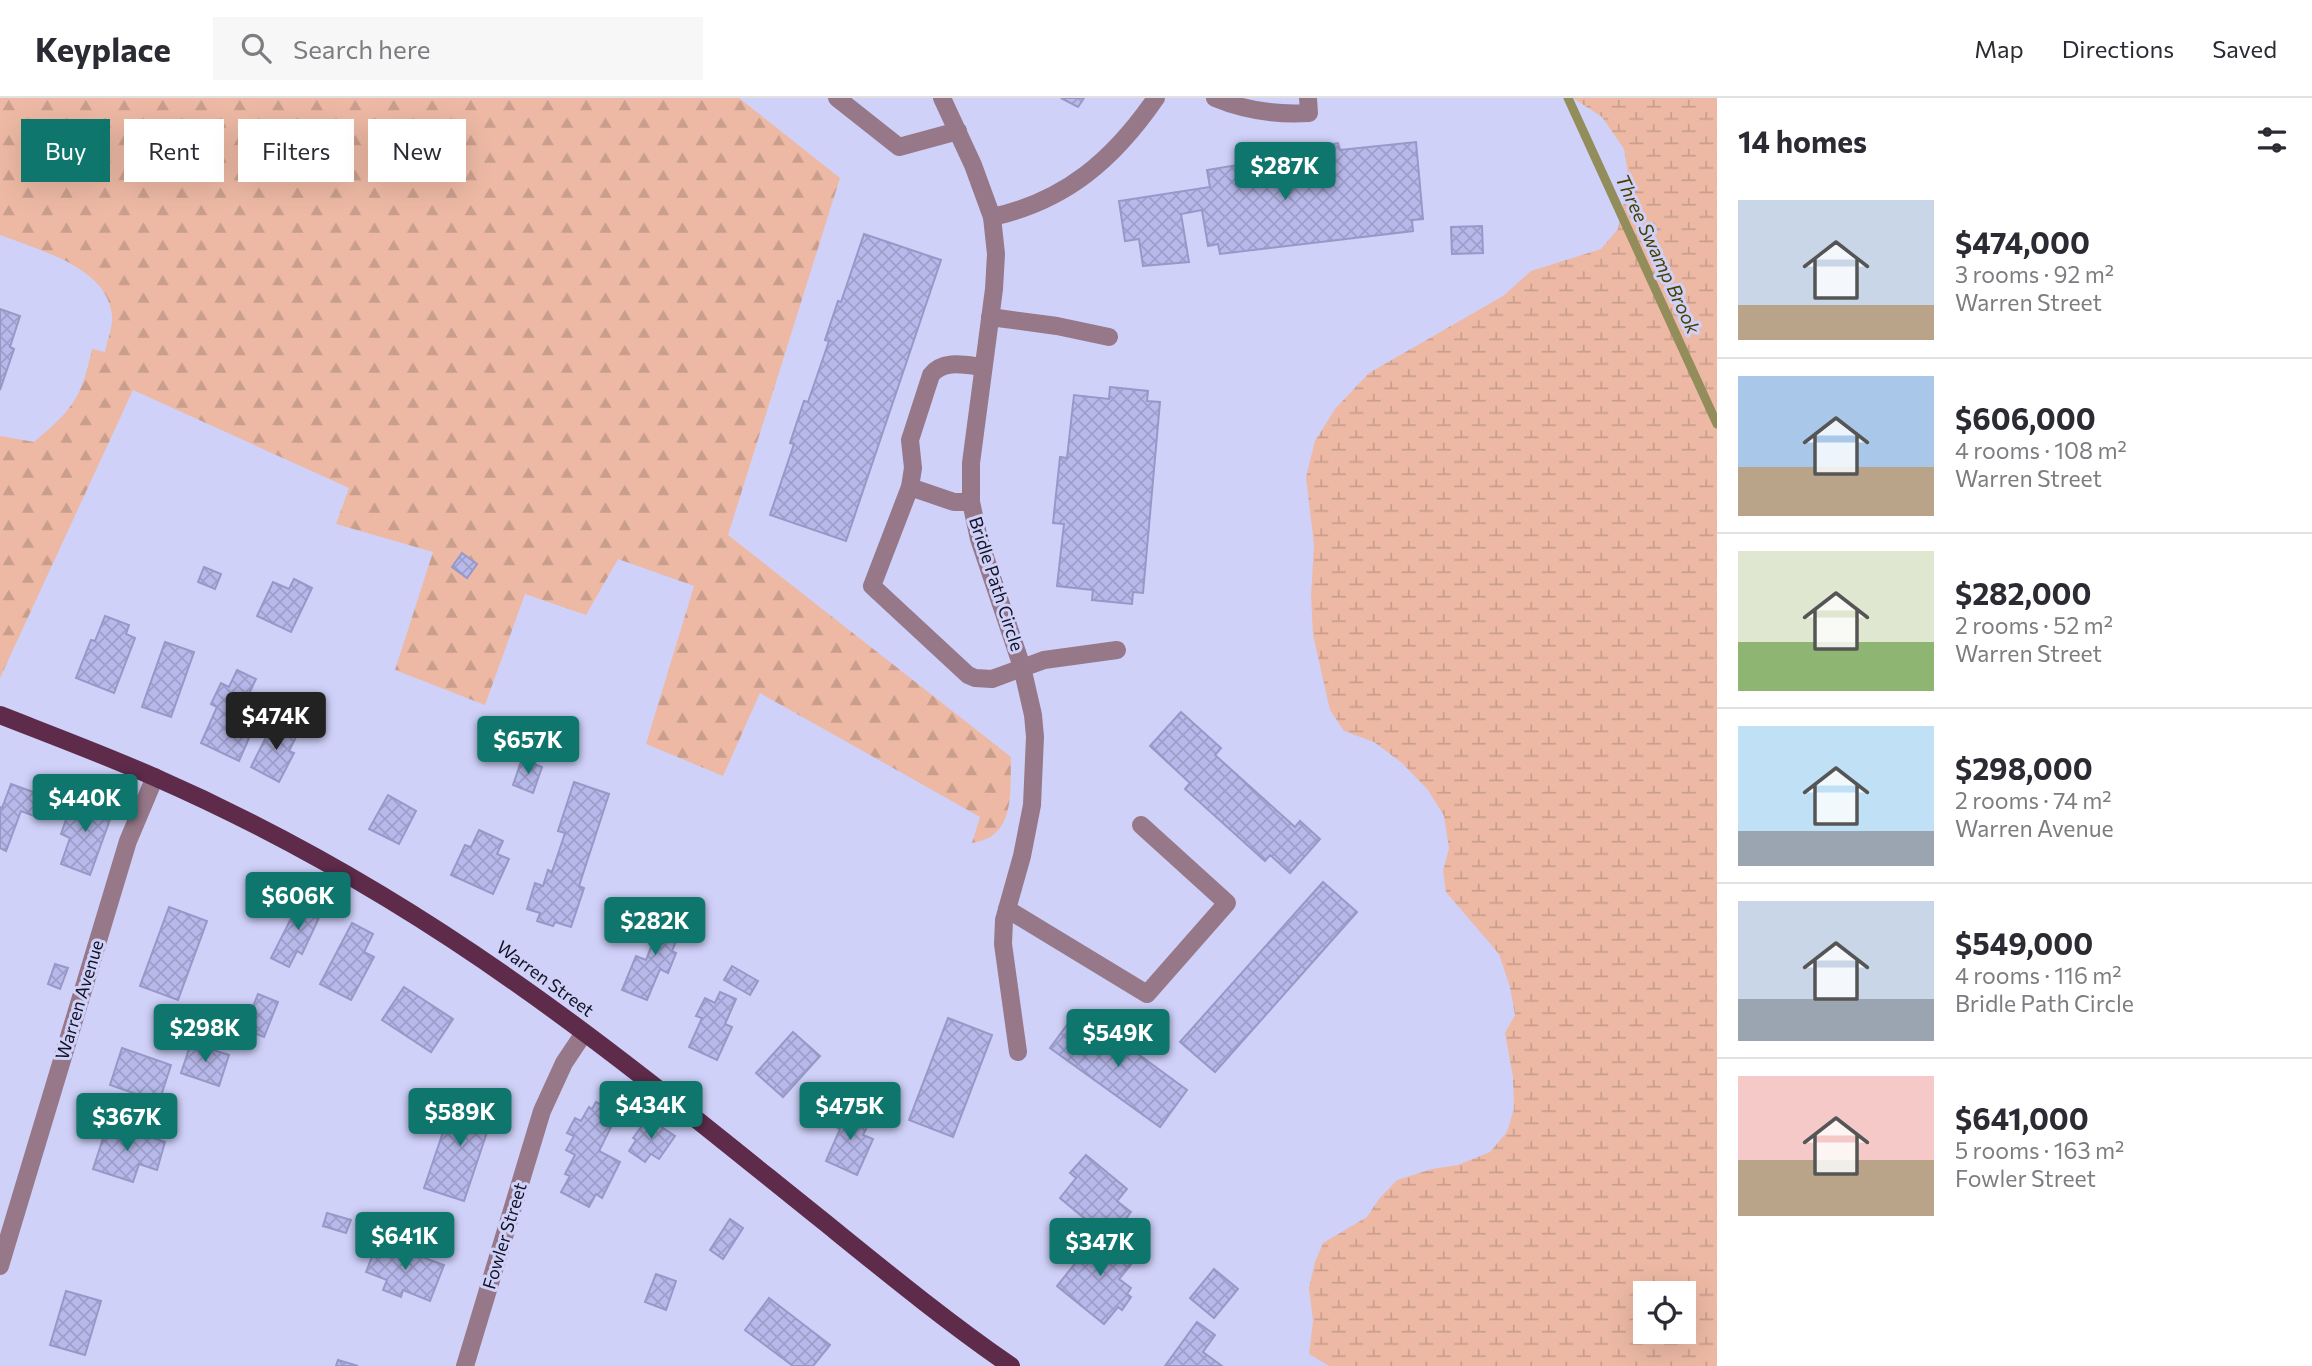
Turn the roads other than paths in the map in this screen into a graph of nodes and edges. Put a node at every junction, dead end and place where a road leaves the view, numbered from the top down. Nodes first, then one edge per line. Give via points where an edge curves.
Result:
1 (837, 98) edge
2 (942, 98) edge
3 (1156, 98) edge
4 (1215, 98) edge
5 (1308, 98) edge
6 (958, 131) junction
7 (992, 216) junction
8 (990, 317) junction
9 (1109, 337) dead end
10 (983, 367) junction
11 (910, 487) junction
12 (971, 502) junction
13 (1117, 650) dead end
14 (1022, 667) junction
15 (0, 715) edge
16 (155, 777) junction
17 (1142, 825) dead end
18 (1007, 909) junction
19 (584, 1033) junction
20 (1018, 1052) dead end
21 (0, 1266) edge
22 (466, 1366) edge
23 (1011, 1366) edge

1 - 6 street via 899,147
2 - 6 street, Bridle Path Circle
3 - 7 street via 1121,143 1081,180 1028,208
4 - 5 street via 1258,111 1289,114 1309,113
6 - 7 street, Bridle Path Circle
7 - 8 street, Bridle Path Circle via 996,254
8 - 9 street
8 - 10 street, Bridle Path Circle
10 - 11 street via 943,366 931,375 910,440
10 - 12 street, Bridle Path Circle
11 - 12 street via 954,502
11 - 14 street via 872,586 975,678 992,679
12 - 14 street, Bridle Path Circle
13 - 14 street
14 - 18 street, Bridle Path Circle via 1033,715 1035,782
15 - 16 main road, Warren Street
16 - 19 main road, Warren Street via 368,888 484,961
16 - 21 street, Warren Avenue via 128,841
17 - 18 street via 1227,903 1147,994
18 - 20 street, Bridle Path Circle via 1003,944
19 - 22 street, Fowler Street via 548,1094
19 - 23 main road, Warren Street

